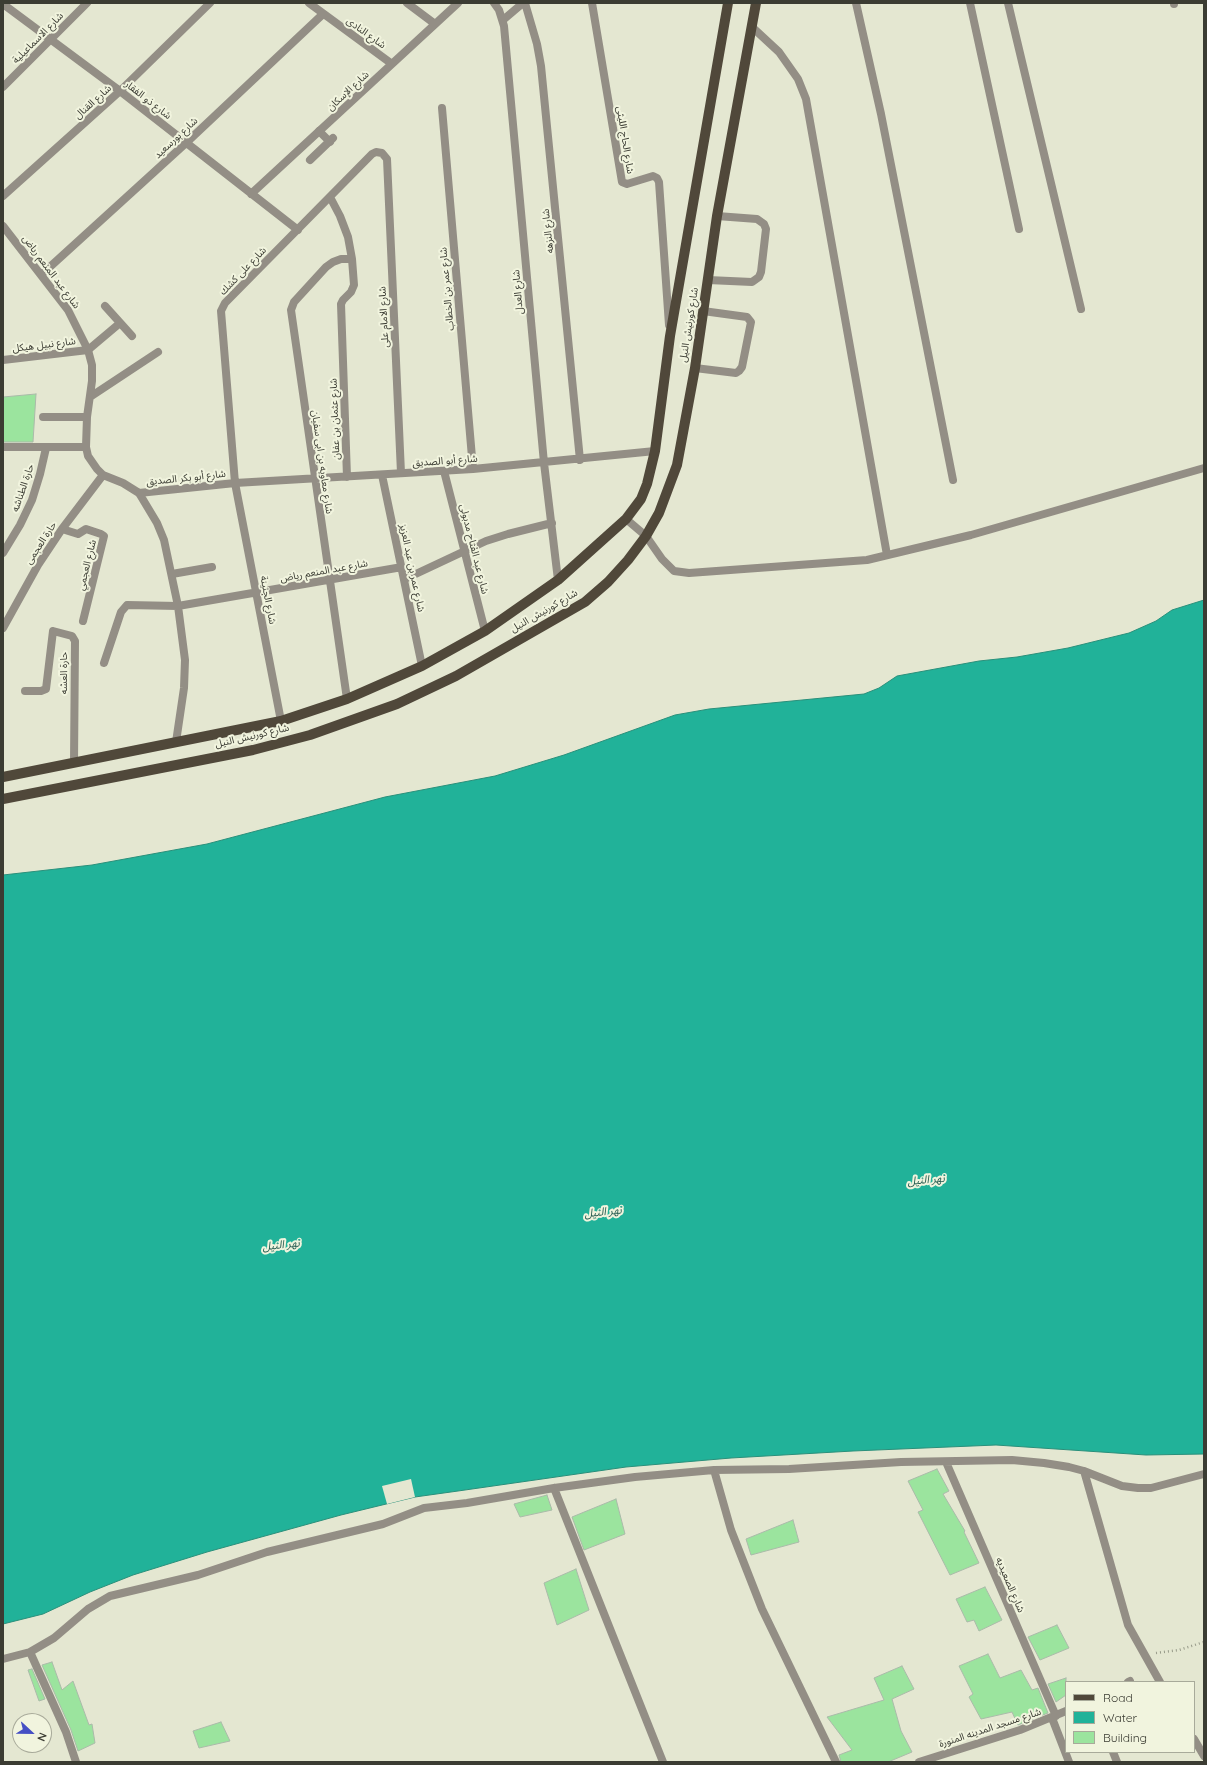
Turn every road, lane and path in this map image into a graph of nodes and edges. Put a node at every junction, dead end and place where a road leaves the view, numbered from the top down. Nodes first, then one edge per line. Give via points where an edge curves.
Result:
1 (87, 3) edge
2 (210, 3) edge
3 (309, 3) edge
4 (407, 3) edge
5 (458, 3) edge
6 (494, 3) edge
7 (524, 3) edge
8 (592, 3) edge
9 (728, 3) edge
10 (756, 3) edge
11 (856, 3) edge
12 (970, 3) edge
13 (1008, 3) edge
14 (3, 4) edge
15 (323, 14) junction
16 (503, 20) junction
17 (435, 24) junction
18 (752, 27) junction
19 (51, 39) junction
20 (392, 64) junction
21 (3, 87) edge
22 (120, 91) junction
23 (442, 108) dead end
24 (319, 131) junction
25 (186, 143) junction
26 (387, 159) joint
27 (310, 160) dead end
28 (252, 194) junction
29 (3, 196) edge
30 (330, 197) junction
31 (717, 216) junction
32 (3, 226) edge
33 (1019, 229) dead end
34 (298, 230) junction
35 (352, 259) junction
36 (41, 275) junction
37 (708, 280) junction
38 (105, 306) dead end
39 (1081, 309) dead end
40 (703, 311) junction
41 (120, 323) junction
42 (132, 336) dead end
43 (670, 336) junction
44 (88, 350) junction
45 (158, 352) dead end
46 (3, 360) edge
47 (694, 368) junction
48 (90, 397) junction
49 (43, 417) dead end
50 (87, 417) junction
51 (86, 447) junction
52 (3, 448) edge
53 (46, 448) junction
54 (656, 451) junction
55 (580, 460) junction
56 (544, 463) junction
57 (1204, 468) edge
58 (473, 469) junction
59 (444, 471) junction
60 (382, 474) junction
61 (401, 474) junction
62 (103, 475) junction
63 (347, 477) junction
64 (314, 478) junction
65 (953, 480) dead end
66 (235, 483) junction
67 (139, 493) junction
68 (626, 519) junction
69 (552, 523) junction
70 (62, 529) junction
71 (646, 536) junction
72 (464, 551) junction
73 (3, 553) edge
74 (887, 555) junction
75 (212, 567) dead end
76 (402, 567) junction
77 (172, 574) junction
78 (405, 579) junction
79 (329, 580) junction
80 (558, 580) junction
81 (257, 593) junction
82 (178, 606) junction
83 (83, 621) dead end
84 (3, 628) edge
85 (485, 631) junction
86 (104, 663) dead end
87 (422, 666) junction
88 (25, 692) dead end
89 (347, 699) junction
90 (281, 721) junction
91 (176, 742) junction
92 (74, 763) junction
93 (3, 777) edge
94 (3, 800) edge
95 (946, 1462) junction
96 (714, 1470) junction
97 (1084, 1471) junction
98 (1204, 1474) edge
99 (554, 1488) junction
100 (1204, 1642) edge
101 (30, 1652) junction
102 (1144, 1654) junction
103 (3, 1659) edge
104 (1159, 1681) edge
105 (1065, 1712) edge
106 (1054, 1717) junction
107 (1195, 1741) edge
108 (1065, 1750) edge
109 (1204, 1756) edge
110 (76, 1762) edge
111 (663, 1762) edge
112 (836, 1762) edge
113 (919, 1762) edge

1 - 19 street, شارع الاسماعيلية
2 - 22 street, شارع القنال
3 - 15 street, شارع النادى
4 - 17 street
5 - 17 street, شارع الإسكان
6 - 16 street, شارع العدل
7 - 16 street, شارع النزهه
7 - 55 street, شارع النزهه via 541,66
8 - 43 street, شارع الحاج الليثى via 622,182 627,184 653,176 659,182
9 - 43 main road, شارع كورنيش النيل
10 - 18 main road, شارع كورنيش النيل
11 - 65 street via 881,114
12 - 33 street
13 - 39 street
14 - 19 street, شارع ذو الفقار
15 - 20 street, شارع النادى
15 - 25 street, شارع بورسعيد
16 - 56 street, شارع العدل
17 - 20 street, شارع الإسكان
18 - 31 main road, شارع كورنيش النيل
18 - 74 street via 779,52 798,79 806,99
19 - 21 street, شارع الاسماعيلية
19 - 22 street, شارع ذو الفقار
20 - 24 street, شارع الإسكان
22 - 25 street, شارع ذو الفقار
22 - 29 street, شارع القنال
23 - 58 street, شارع عمر بن الخطاب
24 - 27 street via 332,140
24 - 28 street, شارع الإسكان
25 - 28 street, شارع ذو الفقار
25 - 36 street, شارع بورسعيد
26 - 30 street, شارع على كشك via 382,153 372,154
26 - 61 street, شارع الامام على
28 - 34 street, شارع ذو الفقار
30 - 34 street, شارع على كشك
30 - 35 street, شارع عثمان بن عفان via 345,230
31 - 37 main road, شارع كورنيش النيل
31 - 37 street via 757,219 764,224 766,229 761,272 752,282
32 - 36 street, شارع عبد المنعم رياض
34 - 66 street, شارع على كشك via 221,311
35 - 63 street, شارع عثمان بن عفان via 353,288 341,304
35 - 64 street, شارع معاويه بن ابى سفيان via 341,259 326,267 292,307
36 - 44 street, شارع عبد المنعم رياض via 68,310
37 - 40 main road, شارع كورنيش النيل
38 - 41 street
40 - 47 main road, شارع كورنيش النيل
40 - 47 street via 747,317 751,322 739,371 736,373
41 - 42 street
41 - 44 street
43 - 54 main road, شارع كورنيش النيل
44 - 46 street, شارع نبيل هيكل
44 - 48 street, شارع عبد المنعم رياض via 92,365
45 - 48 street
47 - 71 main road, شارع كورنيش النيل via 677,465
48 - 50 street, شارع عبد المنعم رياض
49 - 50 street
50 - 51 street, شارع عبد المنعم رياض
51 - 53 street
51 - 62 street, شارع عبد المنعم رياض via 92,463
52 - 53 street
53 - 73 street, حارة الطناشه via 32,500
54 - 55 street, شارع أبو الصديق
54 - 68 main road, شارع كورنيش النيل via 645,489
55 - 56 street, شارع أبو الصديق
56 - 58 street, شارع أبو الصديق
56 - 69 street, شارع العدل
57 - 74 street via 971,535
58 - 59 street, شارع أبو الصديق
59 - 61 street, شارع أبو الصديق
59 - 72 street, شارع عبد الفتاح مدبولى
60 - 61 street, شارع أبو الصديق
60 - 63 street, شارع أبو الصديق
60 - 76 street, شارع عمر بن عبد العزيز
62 - 67 street, شارع عبد المنعم رياض
62 - 70 street, حارة العجمى
63 - 64 street, شارع أبو الصديق
64 - 66 street, شارع أبو الصديق
64 - 79 street, شارع معاويه بن ابى سفيان
66 - 67 street, شارع أبو بكر الصديق
66 - 81 street, شارع الجنينة
67 - 77 street, شارع عبد المنعم رياض via 158,523
68 - 71 street
68 - 80 main road, شارع كورنيش النيل
69 - 72 street via 508,534
69 - 80 street, شارع العدل
70 - 83 street, شارع العجمي via 78,534 86,529 104,536
70 - 84 street, حارة العجمى via 34,572
71 - 74 street via 674,571 688,573 867,560
71 - 94 main road, شارع كورنيش النيل via 608,582 585,602 456,676 397,704 310,735 253,750
72 - 78 street
72 - 85 street, شارع عبد الفتاح مدبولى
75 - 77 street
76 - 78 street, شارع عمر بن عبد العزيز
76 - 79 street, شارع عبد المنعم رياض
77 - 82 street, شارع عبد المنعم رياض
78 - 87 street, شارع عمر بن عبد العزيز
79 - 81 street, شارع عبد المنعم رياض
79 - 89 street, شارع معاويه بن ابى سفيان
80 - 85 main road, شارع كورنيش النيل
81 - 82 street, شارع عبد المنعم رياض
81 - 90 street, شارع الجنينة
82 - 86 street, شارع عبد المنعم رياض via 124,606
82 - 91 street, شارع عبد المنعم رياض via 185,660 184,688
85 - 87 main road, شارع كورنيش النيل
87 - 89 main road, شارع كورنيش النيل
88 - 92 street, حارة العشه via 46,689 53,631 72,636 75,641
89 - 90 main road, شارع كورنيش النيل
90 - 91 main road, شارع كورنيش النيل
91 - 92 main road, شارع كورنيش النيل
92 - 93 main road, شارع كورنيش النيل
95 - 96 street
95 - 97 street via 1012,1460
95 - 106 street, شارع الصعيديه
96 - 99 street
96 - 112 street via 731,1530 762,1609
97 - 98 street via 1122,1486 1138,1488 1151,1488
97 - 102 street via 1128,1625
99 - 101 street via 424,1508 383,1524 267,1552 198,1575 110,1596 88,1609 54,1638
99 - 111 street
100 - 102 path via 1179,1650
101 - 103 street
101 - 110 street via 66,1732
102 - 104 street
105 - 106 street, شارع مسجد المدينه المنورة
106 - 108 street, شارع الصعيديه
106 - 113 street, شارع مسجد المدينه المنورة
107 - 109 street

